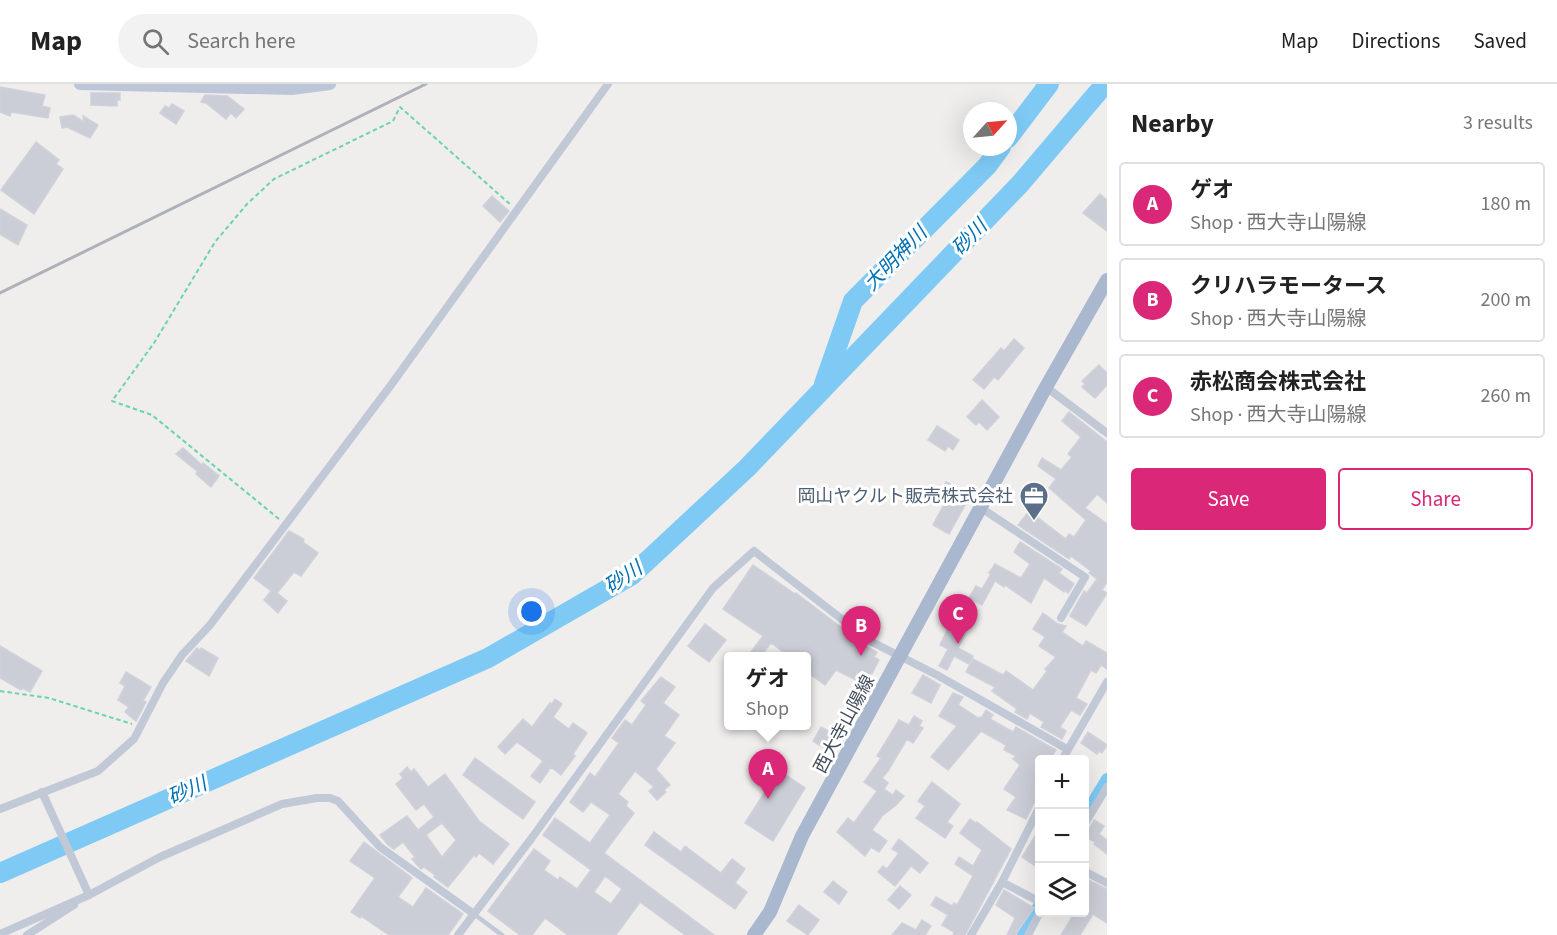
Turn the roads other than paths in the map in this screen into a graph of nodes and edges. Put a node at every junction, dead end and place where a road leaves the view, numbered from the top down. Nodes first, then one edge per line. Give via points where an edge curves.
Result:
1 (80, 84) edge
2 (330, 84) edge
3 (609, 84) edge
4 (236, 86) edge
5 (1107, 280) edge
6 (1046, 387) junction
7 (1107, 433) edge
8 (981, 508) junction
9 (1061, 618) dead end
10 (901, 657) junction
11 (1107, 682) edge
12 (1067, 749) junction
13 (1064, 755) edge
14 (1107, 787) edge
15 (42, 792) junction
16 (0, 809) edge
17 (1038, 809) edge
18 (1089, 817) edge
19 (1089, 874) edge
20 (1002, 882) junction
21 (1107, 884) edge
22 (89, 895) junction
23 (1035, 899) edge
24 (474, 914) junction
25 (1037, 917) edge
26 (0, 934) edge
27 (27, 935) edge
28 (458, 935) edge
29 (502, 935) edge
30 (754, 935) edge
31 (972, 935) edge
32 (1028, 935) edge

1 - 4 main road
2 - 4 main road via 292,89
3 - 15 street via 210,626 182,655 134,739 98,771
5 - 6 main road, 西大寺山陽線
6 - 7 street
6 - 8 main road, 西大寺山陽線
8 - 9 street via 1085,577
8 - 10 main road, 西大寺山陽線
10 - 12 street
10 - 24 street via 870,641 754,551 713,588
10 - 30 main road, 西大寺山陽線 via 802,836 770,912
11 - 12 street
12 - 13 street
14 - 18 street
15 - 16 street
15 - 22 street
17 - 20 street
19 - 21 street
20 - 23 street
20 - 31 street
22 - 24 street via 160,857 282,804 330,798 338,801 380,847
22 - 26 street
22 - 27 street
24 - 28 street
24 - 29 lane
25 - 32 street

